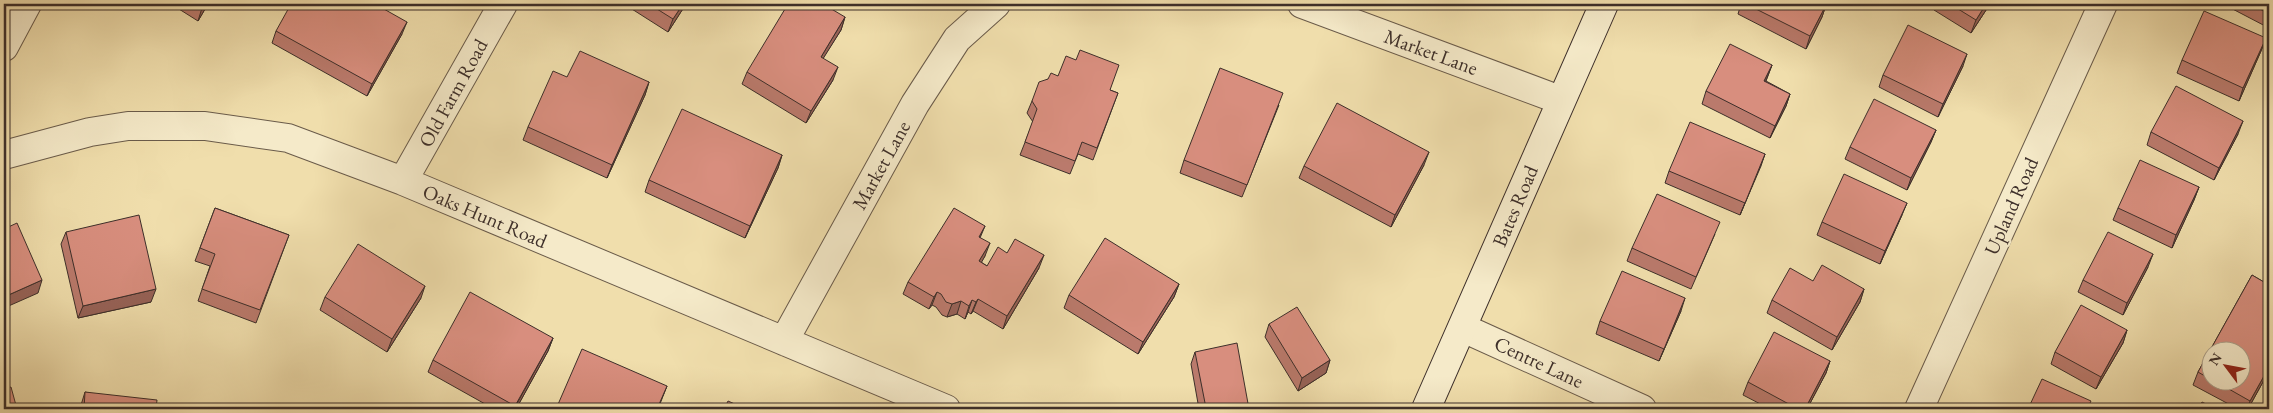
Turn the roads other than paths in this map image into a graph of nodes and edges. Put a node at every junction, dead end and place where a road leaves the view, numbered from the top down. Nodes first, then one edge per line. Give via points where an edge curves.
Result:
1 (27, 4) edge
2 (503, 4) edge
3 (996, 4) edge
4 (1302, 4) edge
5 (1604, 4) edge
6 (2103, 4) edge
7 (4, 48) edge
8 (1560, 100) junction
9 (4, 155) edge
10 (403, 181) junction
11 (1463, 328) junction
12 (784, 341) junction
13 (946, 409) edge
14 (1426, 409) edge
15 (1642, 409) edge
16 (1919, 409) edge

1 - 7 street
2 - 10 street, Old Farm Road
3 - 12 street, Market Lane via 957,40 915,104
4 - 8 street, Market Lane
5 - 8 street, Bates Road
6 - 16 street, Upland Road
8 - 11 street, Bates Road
9 - 10 street, Oaks Hunt Road via 90,132 128,126 205,126 288,138
10 - 12 street, Oaks Hunt Road
11 - 14 street, Bates Road
11 - 15 street, Centre Lane
12 - 13 street, Oaks Hunt Road

